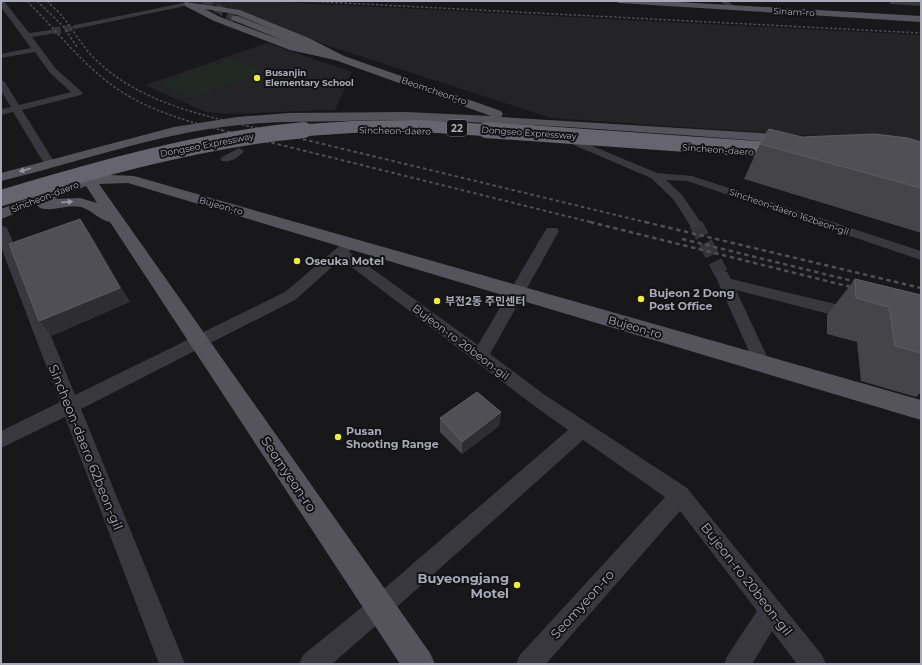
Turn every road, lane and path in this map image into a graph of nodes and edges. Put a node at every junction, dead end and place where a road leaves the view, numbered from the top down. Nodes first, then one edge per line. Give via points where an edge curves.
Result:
1 (619, 1) edge
2 (722, 1) edge
3 (1, 2) edge
4 (891, 2) edge
5 (188, 4) junction
6 (921, 4) edge
7 (734, 8) junction
8 (232, 14) junction
9 (906, 18) junction
10 (217, 19) junction
11 (921, 20) edge
12 (75, 27) tunnel mouth
13 (54, 31) tunnel mouth
14 (27, 36) junction
15 (37, 49) junction
16 (1, 56) edge
17 (340, 58) junction
18 (2, 84) edge
19 (16, 108) junction
20 (1, 112) edge
21 (519, 121) junction
22 (571, 140) junction
23 (800, 148) junction
24 (239, 151) dead end
25 (148, 156) junction
26 (226, 159) dead end
27 (48, 163) junction
28 (655, 176) junction
29 (1, 177) edge
30 (89, 180) junction
31 (1, 192) edge
32 (1, 198) edge
33 (1, 203) edge
34 (1, 214) edge
35 (119, 224) junction
36 (696, 224) tunnel mouth
37 (1, 230) edge
38 (552, 231) dead end
39 (345, 248) junction
40 (921, 256) edge
41 (517, 292) junction
42 (868, 319) edge
43 (198, 342) junction
44 (480, 356) junction
45 (763, 365) junction
46 (70, 406) junction
47 (921, 410) edge
48 (583, 429) junction
49 (1, 440) edge
50 (680, 495) junction
51 (380, 607) junction
52 (771, 612) junction
53 (172, 664) edge
54 (312, 664) edge
55 (418, 664) edge
56 (529, 664) edge
57 (737, 664) edge
58 (813, 664) edge

1 - 7 main road, Sinam-ro
2 - 7 street
3 - 14 street via 12,22
4 - 6 street
4 - 9 street
5 - 8 main road, Beomcheon-ro
5 - 10 main road
5 - 12 street
7 - 9 main road, Sinam-ro
8 - 10 main road via 213,15
8 - 17 main road, Beomcheon-ro via 297,43
9 - 11 main road, Sinam-ro
10 - 17 main road via 292,48
13 - 14 street
14 - 15 street
15 - 16 street
15 - 19 street via 53,71 78,93
17 - 21 main road, Beomcheon-ro
18 - 19 street
19 - 20 street
19 - 27 street
21 - 22 main road, Beomcheon-ro
21 - 23 main road, Sincheon-daero
21 - 27 main road, Sincheon-daero via 406,116 311,118 254,124
22 - 23 main road, Sincheon-daero
22 - 28 street
22 - 30 main road, Sincheon-daero via 402,130 298,135 190,151 132,164
23 - 25 highway, Dongseo Expressway / 22, bridge via 382,126 277,132
23 - 31 highway, Dongseo Expressway / 22 via 475,123 354,121 274,127 194,140 88,165
24 - 26 street
25 - 32 highway, Dongseo Expressway / 22, bridge
25 - 33 highway, bridge
27 -> 29 main road, Sincheon-daero
27 - 30 main road, Sincheon-daero
28 - 36 street via 678,198
28 - 40 street, Sincheon-daero 162beon-gil via 688,178
30 - 34 main road, Sincheon-daero
30 - 35 main road, Seomyeon-ro
30 - 39 main road, Bujeon-ro via 129,180
34 -> 35 main road, Seomyeon-ro via 74,201 94,206
35 - 43 main road, Seomyeon-ro
37 - 46 street, Sincheon-daero 62beon-gil
38 - 41 street
39 - 41 main road, Bujeon-ro
39 - 43 street via 290,296
39 - 44 street, Bujeon-ro 20beon-gil
41 - 44 street
41 - 45 main road, Bujeon-ro
42 - 45 street via 723,277
43 - 46 street
43 - 51 main road, Seomyeon-ro
44 - 48 street, Bujeon-ro 20beon-gil
45 - 47 main road, Bujeon-ro
46 - 49 street
46 - 53 street, Sincheon-daero 62beon-gil
48 - 50 street, Bujeon-ro 20beon-gil
48 - 51 street
50 - 52 street, Bujeon-ro 20beon-gil
50 - 56 street, Seomyeon-ro
51 - 54 street
51 - 55 main road, Seomyeon-ro
52 - 57 street
52 - 58 street, Bujeon-ro 20beon-gil

